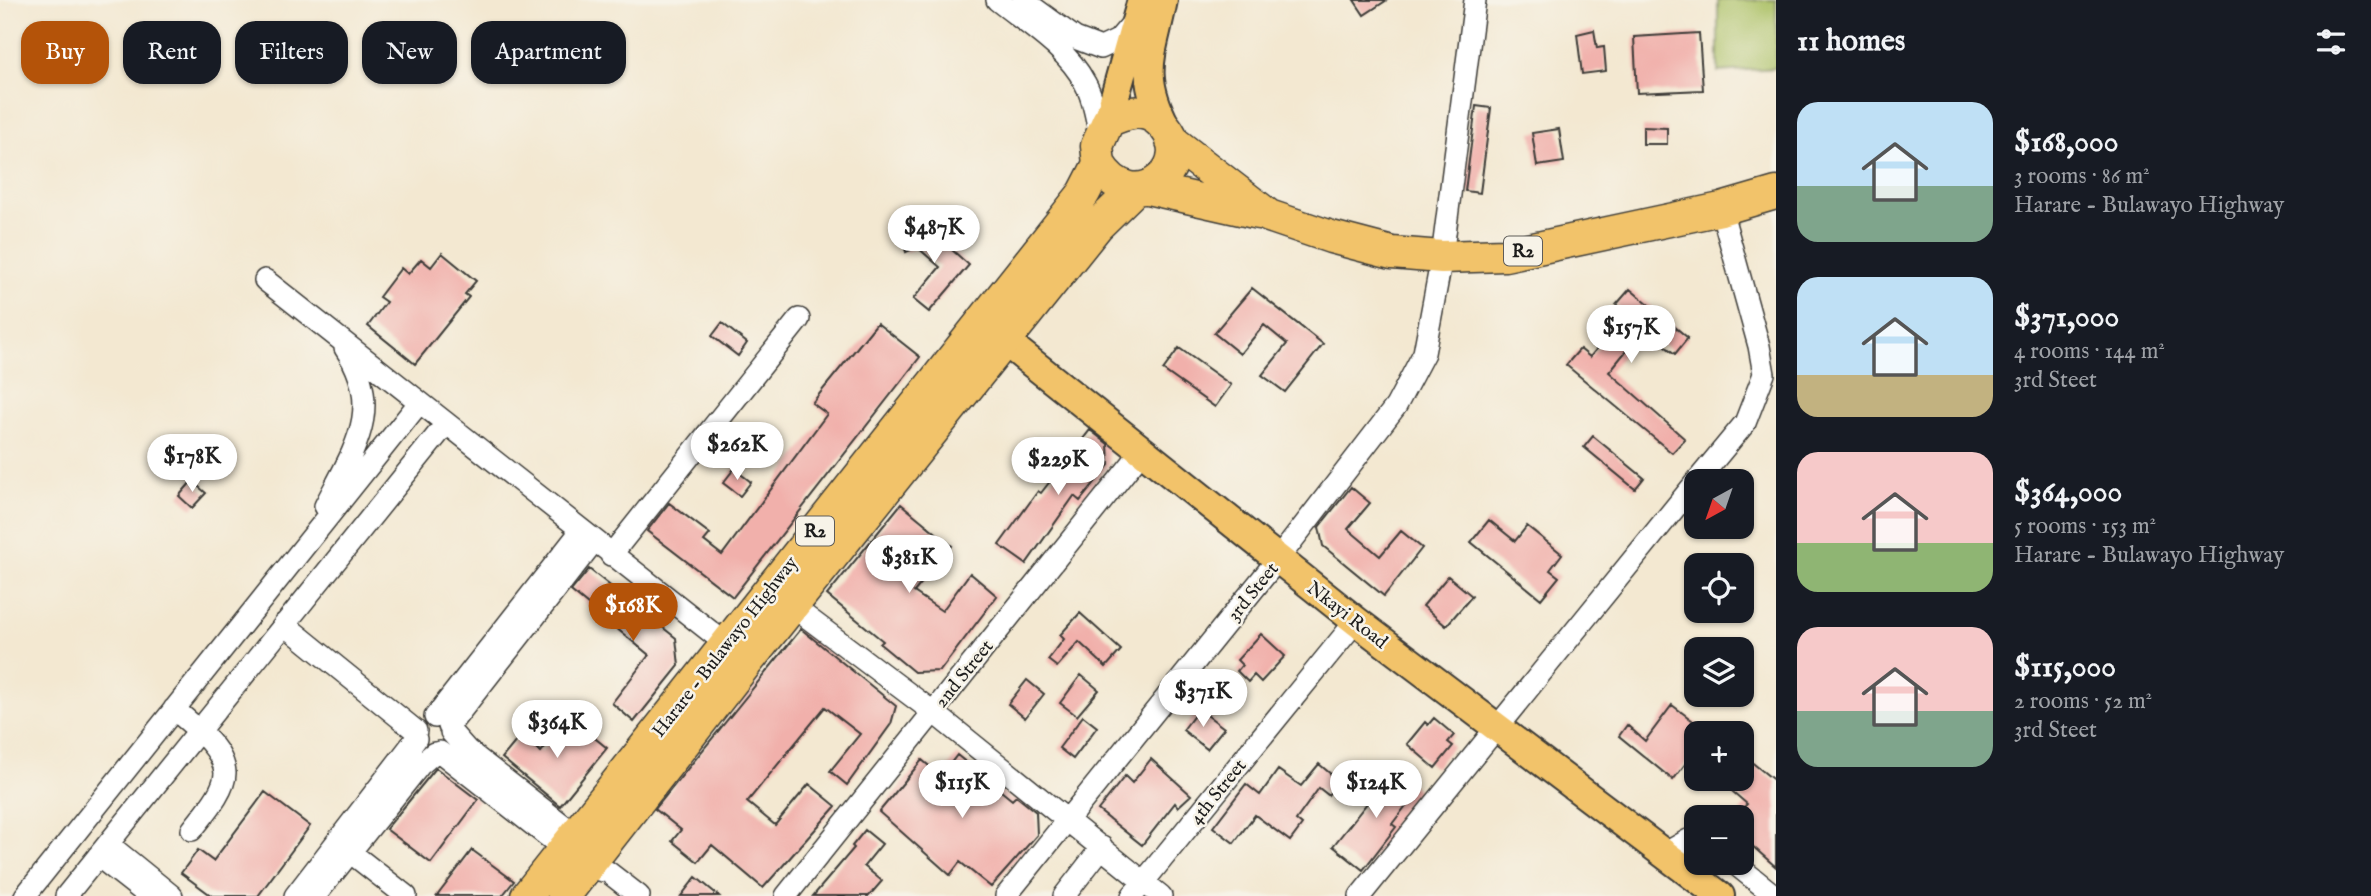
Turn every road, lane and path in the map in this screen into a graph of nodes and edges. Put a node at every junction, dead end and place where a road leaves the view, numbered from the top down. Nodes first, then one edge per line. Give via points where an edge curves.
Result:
1 (997, 0) edge
2 (1023, 0) edge
3 (1475, 0) edge
4 (1148, 4) edge
5 (1169, 134) junction
6 (1102, 140) junction
7 (1141, 188) junction
8 (1776, 193) edge
9 (1721, 209) junction
10 (1269, 216) junction
11 (1442, 257) junction
12 (265, 280) dead end
13 (799, 319) dead end
14 (993, 332) junction
15 (338, 338) junction
16 (1770, 375) edge
17 (419, 403) junction
18 (446, 424) junction
19 (905, 442) junction
20 (1142, 452) junction
21 (1707, 469) edge
22 (1684, 497) edge
23 (587, 536) junction
24 (303, 548) junction
25 (611, 555) junction
26 (1278, 559) junction
27 (792, 606) junction
28 (288, 620) junction
29 (1356, 621) junction
30 (736, 652) junction
31 (174, 709) junction
32 (933, 712) junction
33 (432, 727) junction
34 (1494, 728) junction
35 (199, 730) junction
36 (437, 752) junction
37 (1068, 819) junction
38 (192, 830) dead end
39 (1684, 842) edge
40 (1102, 847) junction
41 (103, 850) junction
42 (350, 852) junction
43 (587, 855) junction
44 (1664, 855) junction
45 (1749, 875) edge
46 (1137, 889) edge
47 (25, 896) edge
48 (66, 896) edge
49 (149, 896) edge
50 (172, 896) edge
51 (295, 896) edge
52 (315, 896) edge
53 (406, 896) edge
54 (527, 896) edge
55 (564, 896) edge
56 (639, 896) edge
57 (786, 896) edge
58 (1006, 896) edge
59 (1063, 896) edge
60 (1161, 896) edge
61 (1360, 896) edge
62 (1720, 896) edge
63 (1774, 896) edge

1 - 6 street via 1078,70 1092,99
2 - 4 street via 1074,38 1101,48 1118,40
3 - 11 street, 3rd Steet
4 - 5 main road via 1147,77 1151,99
4 - 6 main road
5 - 6 highway, R2 via 1154,117 1125,113
5 - 7 highway, Harare - Bulawayo Highway / R2 via 1174,155 1169,169 1160,181
5 - 10 highway, R2
6 - 7 highway, R2 via 1107,177 1120,186
6 - 14 highway, Harare - Bulawayo Highway / R2 via 1084,192
7 - 10 highway, R2
7 - 14 highway, Harare - Bulawayo Highway / R2
8 - 9 highway, R2
9 - 11 highway, R2 via 1505,255
9 - 16 street
10 - 11 highway, R2 via 1392,253
11 - 26 street, 3rd Steet via 1424,353 1410,382
12 - 15 street
13 - 25 street
14 - 19 highway, Harare - Bulawayo Highway / R2
14 - 20 main road, Nkayi Road
15 - 17 street
15 - 24 street via 354,363 366,405 346,464
16 - 21 street via 1745,423
17 - 18 street
17 - 24 street
18 - 23 street
18 - 28 street
19 - 27 highway, Harare - Bulawayo Highway / R2
19 - 30 highway, Harare - Bulawayo Highway / R2
20 - 26 main road, Nkayi Road
20 - 32 street, 2nd Street
22 - 34 street
23 - 25 street
23 - 33 street
24 - 31 street
25 - 30 street
26 - 29 main road, Nkayi Road
26 - 37 street, 3rd Steet
27 - 30 highway, Harare - Bulawayo Highway / R2
27 - 32 street
28 - 33 street
28 - 35 street
29 - 34 main road, Nkayi Road
29 - 46 street, 4th Street
30 - 43 highway, Harare - Bulawayo Highway / R2 via 645,769
31 - 35 street
31 - 47 street
32 - 37 street
32 - 57 street, 2nd Street
33 - 36 street via 449,744
33 - 43 street via 467,750
33 - 51 street
34 - 44 main road, Nkayi Road
34 - 61 street
35 - 38 street via 225,772 220,790
35 - 41 street
36 - 42 street via 420,765
36 - 43 street
37 - 40 street
37 - 58 street, 3rd Steet
39 - 44 street
40 - 46 street
40 - 59 street
41 - 48 street
41 - 49 street
41 - 50 street
42 - 52 street
42 - 53 street
43 - 54 highway, Harare - Bulawayo Highway / R2
43 - 55 highway, Harare - Bulawayo Highway / R2
43 - 56 street
44 - 62 main road, Nkayi Road
45 - 63 street
46 - 60 street

